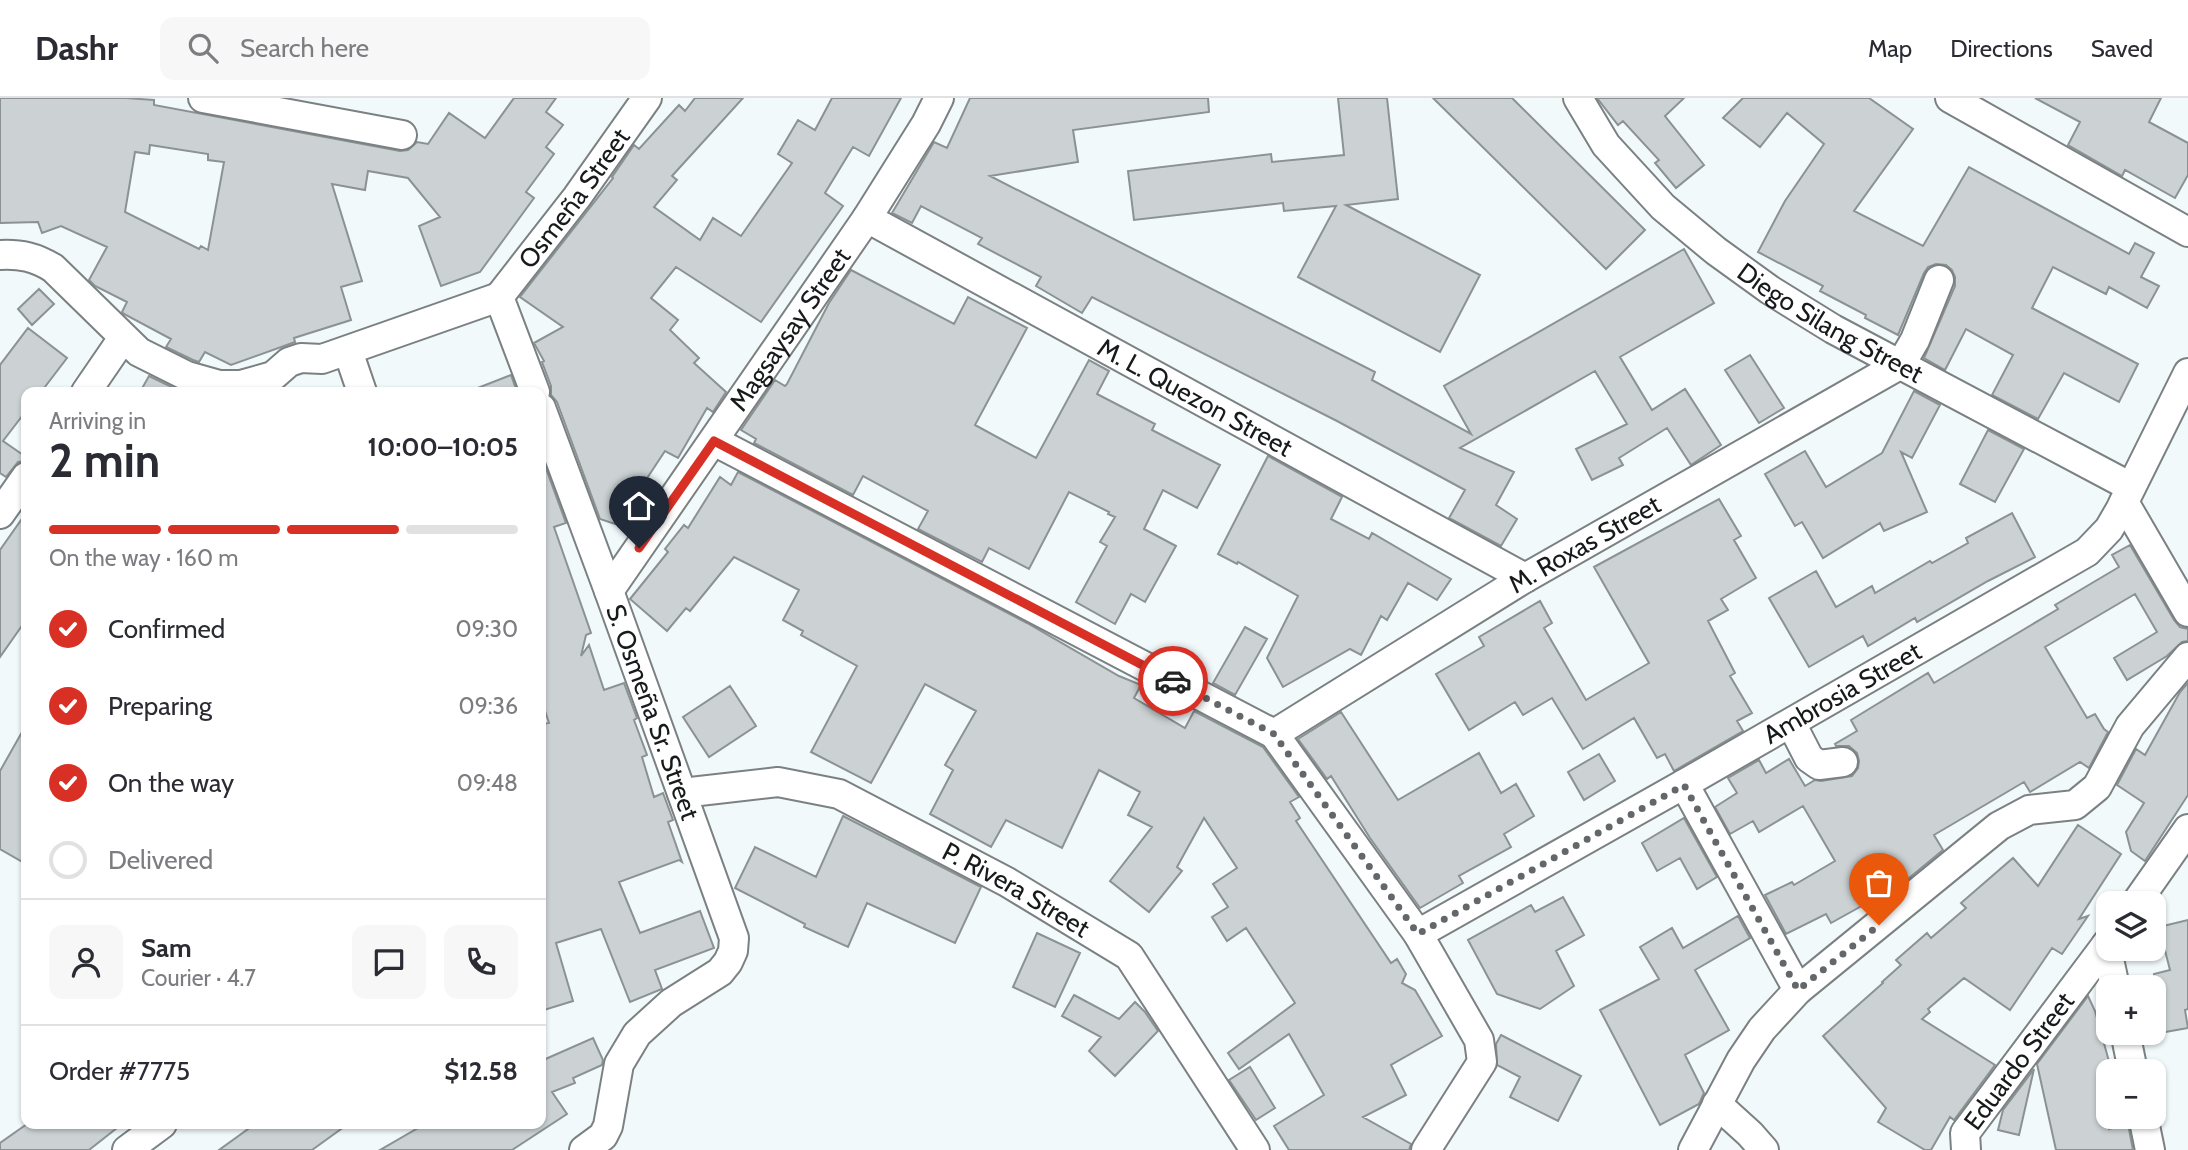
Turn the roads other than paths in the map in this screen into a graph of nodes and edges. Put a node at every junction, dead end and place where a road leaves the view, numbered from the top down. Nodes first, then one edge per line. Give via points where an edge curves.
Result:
1 (203, 98) edge
2 (647, 98) edge
3 (939, 98) edge
4 (1578, 98) edge
5 (1950, 98) edge
6 (401, 135) dead end
7 (867, 218) junction
8 (2188, 232) edge
9 (0, 255) edge
10 (1939, 280) dead end
11 (499, 298) junction
12 (123, 338) junction
13 (335, 355) junction
14 (1901, 364) junction
15 (2188, 373) edge
16 (89, 387) edge
17 (214, 387) edge
18 (225, 387) edge
19 (358, 387) edge
20 (533, 387) edge
21 (546, 421) edge
22 (714, 441) junction
23 (21, 484) edge
24 (2127, 494) junction
25 (0, 514) edge
26 (1525, 578) junction
27 (609, 591) junction
28 (2188, 612) edge
29 (2188, 657) edge
30 (1791, 723) junction
31 (1274, 734) junction
32 (1843, 762) dead end
33 (1684, 785) junction
34 (682, 793) junction
35 (2188, 829) edge
36 (2144, 891) edge
37 (1418, 934) junction
38 (2096, 958) edge
39 (1798, 990) junction
40 (1717, 1104) junction
41 (155, 1129) edge
42 (2146, 1129) edge
43 (127, 1150) edge
44 (584, 1150) edge
45 (1255, 1150) edge
46 (1426, 1150) edge
47 (1693, 1150) edge
48 (1764, 1150) edge
49 (1966, 1150) edge
50 (2150, 1150) edge

1 - 6 street
2 - 11 street, Osmeña Street
3 - 7 street, Magsaysay Street
4 - 14 street, Diego Silang Street via 1606,145 1663,207 1716,251 1770,290
5 - 8 street
7 - 22 street, Magsaysay Street
7 - 26 street, M. L. Quezon Street
9 - 12 street via 24,255 53,268
10 - 14 street
11 - 13 street
11 - 20 street
12 - 16 street
12 - 17 street via 158,363
13 - 18 street via 295,378 274,376
13 - 19 street
14 - 24 street, Diego Silang Street
14 - 26 street, M. Roxas Street
15 - 24 street, Ambrosia Street
21 - 27 street, S. Osmeña Sr. Street
22 - 27 street, Magsaysay Street
22 - 31 street
23 - 25 street
24 - 28 street
24 - 30 street, Ambrosia Street via 2109,529 2087,552
26 - 31 street, M. Roxas Street
27 - 34 street, S. Osmeña Sr. Street
29 - 39 street via 2130,726 2097,787 2075,805 2029,810 1999,826
30 - 32 street via 1809,758 1819,765
30 - 33 street, Ambrosia Street
31 - 37 street
33 - 37 street, Ambrosia Street
33 - 39 street
34 - 44 street, S. Osmeña Sr. Street via 734,938 733,951 720,972 671,1003 632,1042 619,1064 608,1126 603,1136
34 - 45 street, P. Rivera Street via 778,782 839,794 1007,882 1129,956
35 - 36 street
37 - 46 street via 1482,1051 1482,1062
38 - 49 street, Eduardo Street via 1965,1133
39 - 40 street via 1741,1059
40 - 47 street
40 - 48 street
41 - 43 street
42 - 50 street

